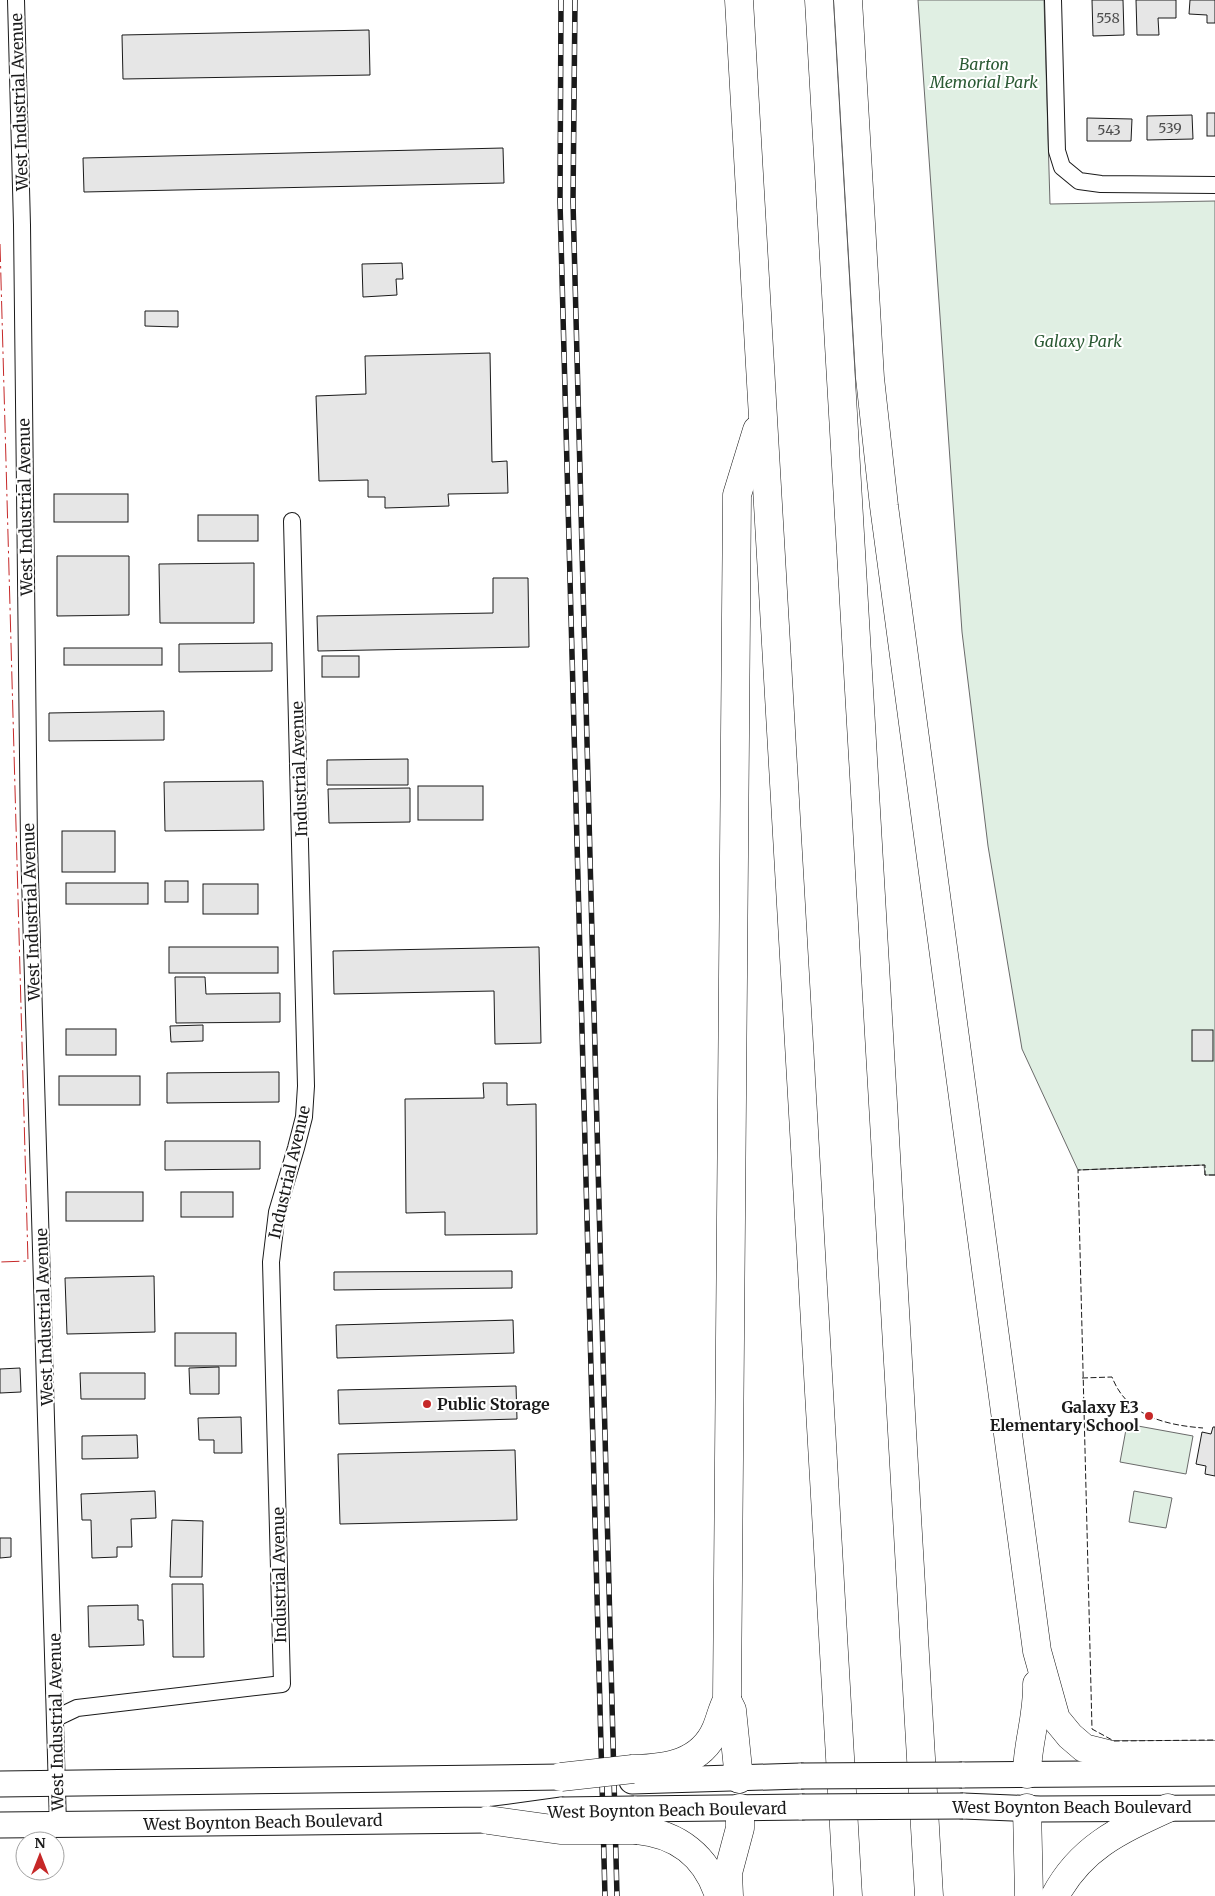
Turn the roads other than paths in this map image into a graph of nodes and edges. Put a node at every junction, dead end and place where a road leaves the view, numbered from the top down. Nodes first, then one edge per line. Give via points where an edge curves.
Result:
1 (16, 0) edge
2 (739, 0) edge
3 (819, 0) edge
4 (848, 0) edge
5 (1053, 0) edge
6 (1215, 185) edge
7 (762, 412) junction
8 (292, 521) dead end
9 (1037, 1651) junction
10 (727, 1700) junction
11 (56, 1718) junction
12 (1215, 1755) edge
13 (1215, 1773) edge
14 (1027, 1774) junction
15 (632, 1775) junction
16 (561, 1777) joint
17 (738, 1779) junction
18 (0, 1784) edge
19 (58, 1784) junction
20 (740, 1808) junction
21 (1027, 1808) junction
22 (1168, 1808) junction
23 (1215, 1808) edge
24 (488, 1820) joint
25 (636, 1820) junction
26 (58, 1824) junction
27 (0, 1825) edge
28 (720, 1896) edge
29 (729, 1896) edge
30 (848, 1896) edge
31 (928, 1896) edge
32 (1029, 1896) edge
33 (1055, 1896) edge

1 - 11 street, West Industrial Avenue via 22,225 29,844
2 - 7 highway
3 - 31 highway
4 - 9 highway via 870,378 884,506
5 - 6 street via 1057,151 1062,167 1079,181 1101,184
7 - 10 highway via 737,495
7 - 30 highway
8 - 11 street, Industrial Avenue via 306,1086 304,1117 277,1212 271,1262 282,1684 77,1708
9 - 12 highway via 1056,1719 1084,1748 1112,1755
9 - 14 highway via 1038,1701
10 - 15 highway via 710,1740 695,1755 674,1765
10 - 17 highway via 732,1710
11 - 19 street, West Industrial Avenue
13 - 14 main road, West Boynton Beach Boulevard
14 - 17 main road, West Boynton Beach Boulevard, bridge
14 - 21 main road
15 - 16 highway, bridge
15 - 17 main road, West Boynton Beach Boulevard
16 - 19 main road
17 - 20 main road
18 - 19 main road
19 - 26 street, West Industrial Avenue
20 - 21 main road, West Boynton Beach Boulevard, bridge
20 - 25 main road, West Boynton Beach Boulevard
20 - 29 highway via 740,1828 728,1873
21 - 22 main road, West Boynton Beach Boulevard
21 - 32 highway
22 - 23 main road, West Boynton Beach Boulevard
22 - 33 highway via 1103,1840 1079,1861
24 - 25 highway, bridge via 560,1830
24 - 26 main road, West Boynton Beach Boulevard
25 - 28 highway via 692,1851 709,1871
26 - 27 main road, West Boynton Beach Boulevard

